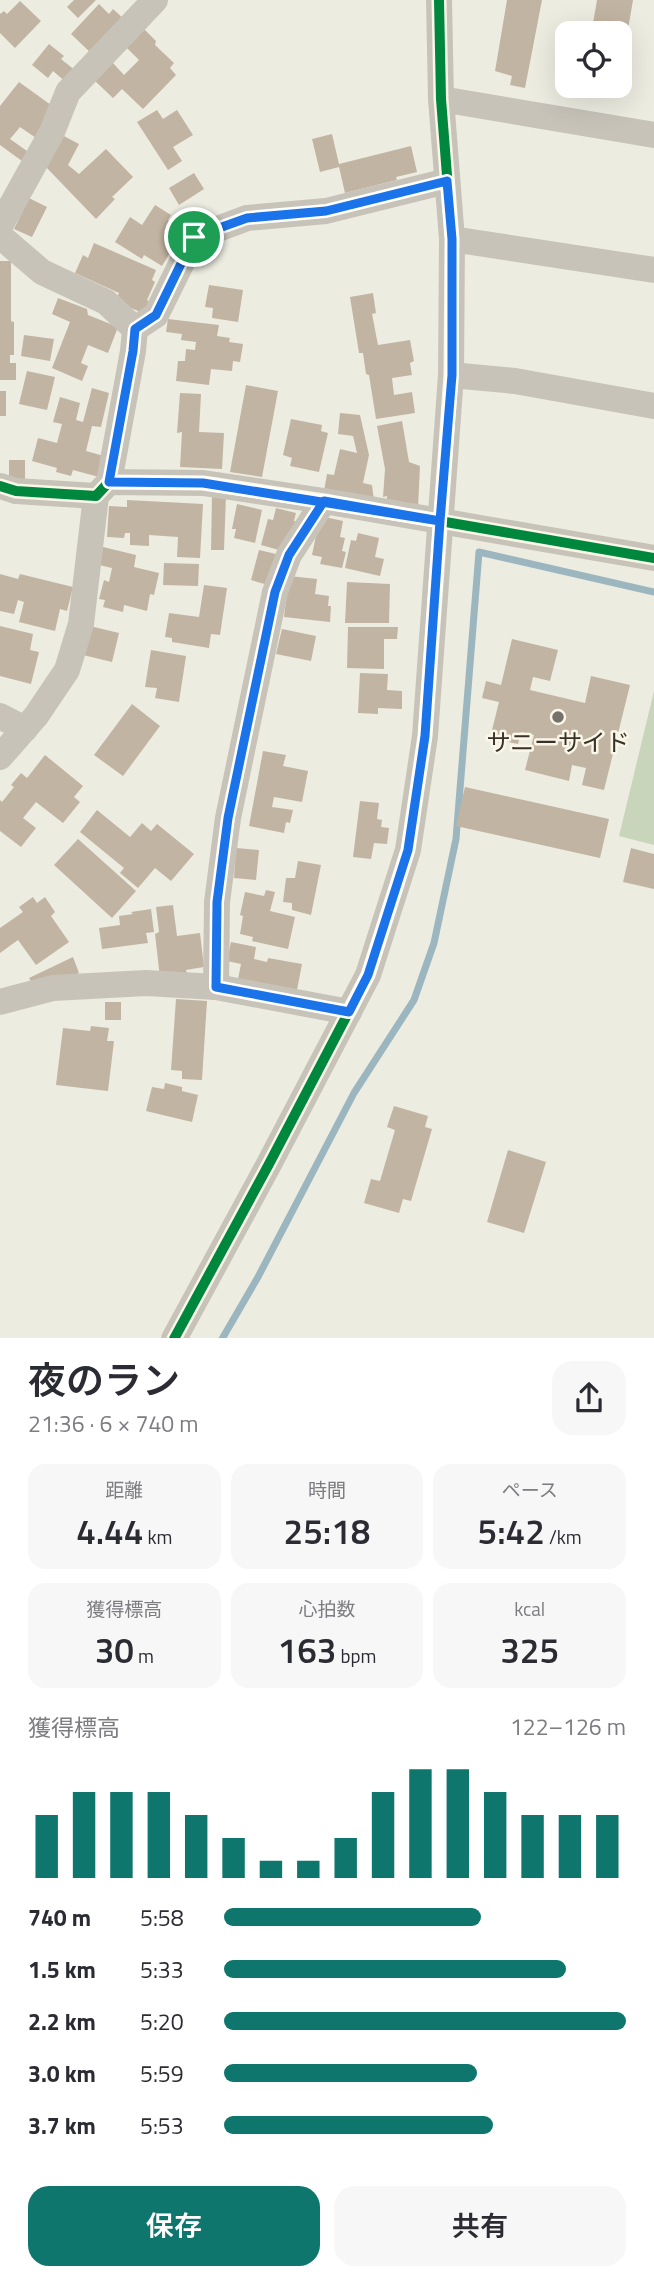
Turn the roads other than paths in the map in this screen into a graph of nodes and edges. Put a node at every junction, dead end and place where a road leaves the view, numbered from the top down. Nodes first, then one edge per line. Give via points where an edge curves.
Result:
1 (155, 0) edge
2 (439, 0) edge
3 (441, 99) junction
4 (654, 135) edge
5 (447, 181) junction
6 (0, 226) edge
7 (0, 236) edge
8 (452, 239) junction
9 (654, 270) edge
10 (135, 329) junction
11 (452, 375) junction
12 (654, 406) edge
13 (0, 486) edge
14 (102, 489) junction
15 (324, 501) junction
16 (440, 521) junction
17 (654, 558) edge
18 (0, 716) edge
19 (25, 729) junction
20 (0, 757) edge
21 (216, 987) junction
22 (0, 1002) edge
23 (349, 1012) junction
24 (175, 1338) edge

1 - 6 street via 68,92 52,132
2 - 3 street
3 - 4 street
3 - 5 street
5 - 8 street
5 - 10 street via 326,211 247,218 194,237 156,315
7 - 10 street via 42,272 106,302
8 - 9 street
8 - 11 street
10 - 14 street
11 - 12 street via 515,381
11 - 16 street
13 - 14 street via 16,491
14 - 15 street via 203,483
14 - 19 street via 81,624 71,659
15 - 16 street
15 - 21 street via 289,555 275,592 228,818 217,902
16 - 17 street
16 - 23 street via 425,736 408,850 368,975
18 - 19 street
19 - 20 street
21 - 22 street via 146,982 53,988
21 - 23 street
23 - 24 street

